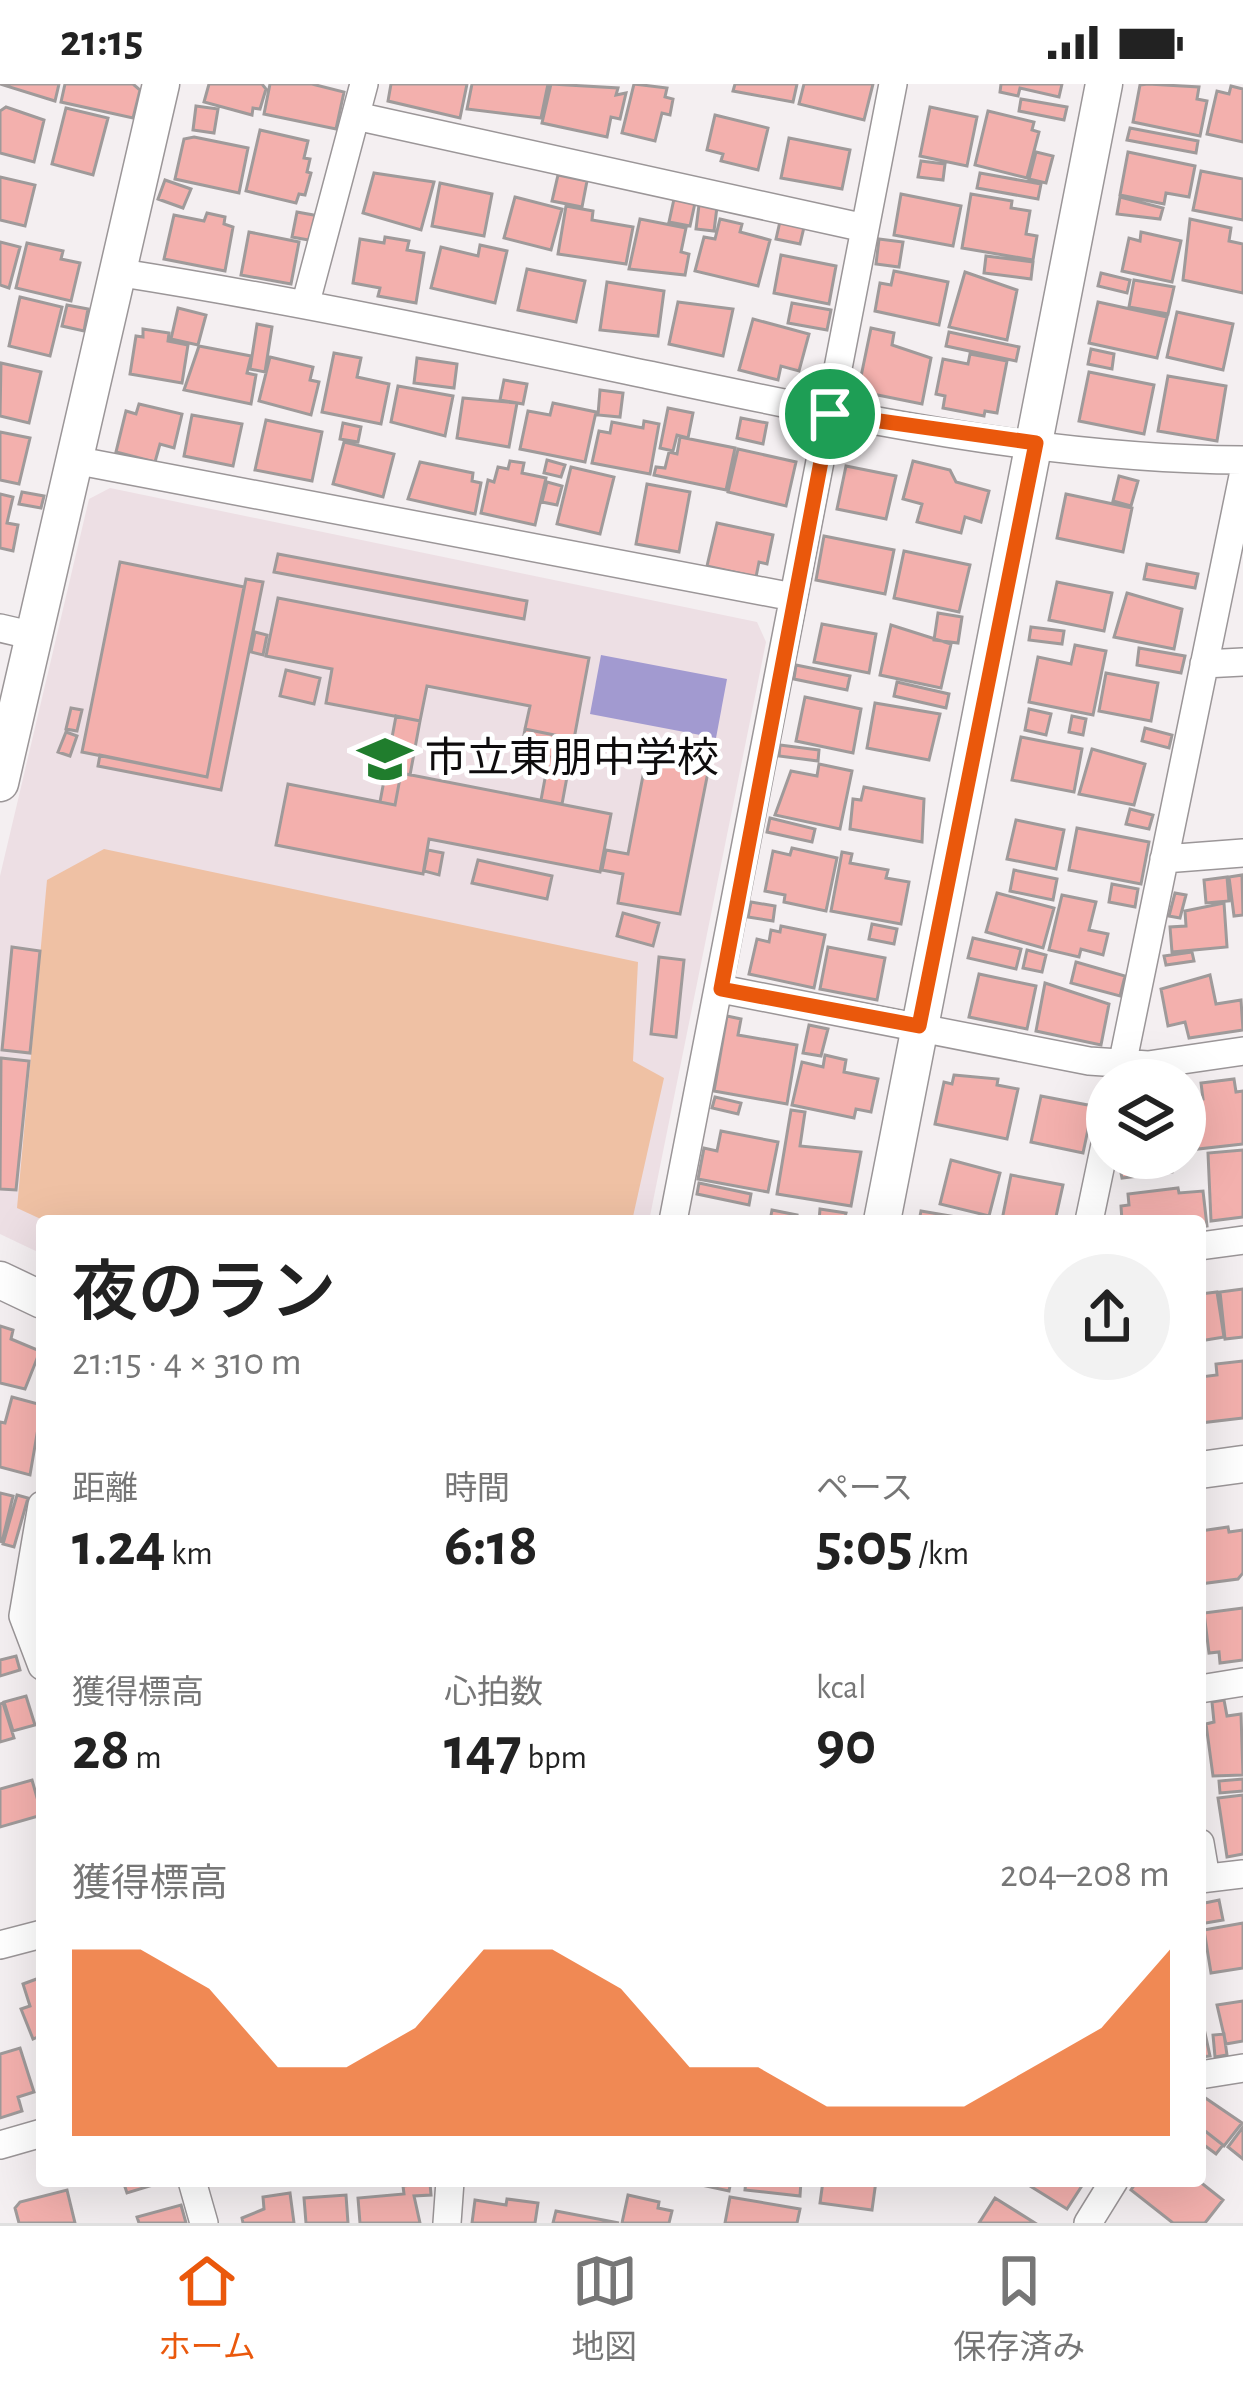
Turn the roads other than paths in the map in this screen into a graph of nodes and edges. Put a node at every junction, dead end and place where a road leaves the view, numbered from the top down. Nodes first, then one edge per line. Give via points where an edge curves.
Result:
1 (161, 84) edge
2 (364, 84) edge
3 (893, 84) edge
4 (1104, 84) edge
5 (356, 116) junction
6 (866, 228) junction
7 (122, 273) junction
8 (306, 302) junction
9 (830, 414) junction
10 (1036, 443) junction
11 (74, 460) junction
12 (1243, 460) edge
13 (1243, 476) edge
14 (793, 597) junction
15 (15, 632) edge
16 (1243, 662) edge
17 (1204, 664) junction
18 (0, 783) edge
19 (1243, 853) edge
20 (1164, 859) junction
21 (721, 989) junction
22 (919, 1026) junction
23 (1243, 1051) edge
24 (1123, 1059) edge
25 (1196, 1059) edge
26 (1086, 1064) edge
27 (1098, 1179) edge
28 (674, 1215) edge
29 (883, 1215) edge
30 (1090, 1215) edge
31 (1243, 1240) edge
32 (1206, 1245) edge
33 (0, 1280) edge
34 (36, 1297) edge
35 (1243, 1464) edge
36 (1206, 1469) edge
37 (36, 1551) edge
38 (36, 1650) edge
39 (1243, 1682) edge
40 (1206, 1688) edge
41 (1243, 1874) edge
42 (1206, 1879) edge
43 (36, 1936) edge
44 (0, 1946) edge
45 (1243, 2068) edge
46 (1206, 2074) edge
47 (36, 2135) edge
48 (0, 2145) edge
49 (194, 2187) edge
50 (449, 2187) edge
51 (1110, 2187) edge
52 (204, 2223) edge
53 (447, 2223) edge
54 (1088, 2223) edge

1 - 7 street
2 - 5 street
3 - 6 street
4 - 10 street
5 - 6 street
5 - 8 street
6 - 9 street
7 - 8 street
7 - 11 street
8 - 9 street
9 - 10 street
9 - 14 street
10 - 12 street
10 - 22 street
11 - 14 street
11 - 15 street
13 - 17 street
14 - 21 street
15 - 18 street
16 - 17 street
17 - 20 street
19 - 20 street
20 - 24 street
21 - 22 street
21 - 28 street
22 - 26 street
22 - 29 street
23 - 25 street
27 - 30 street
31 - 32 street
33 - 34 street
35 - 36 street
37 - 38 street via 23,1616
39 - 40 street
41 - 42 street
43 - 44 street
45 - 46 street
47 - 48 street
49 - 52 street
50 - 53 street
51 - 54 street

